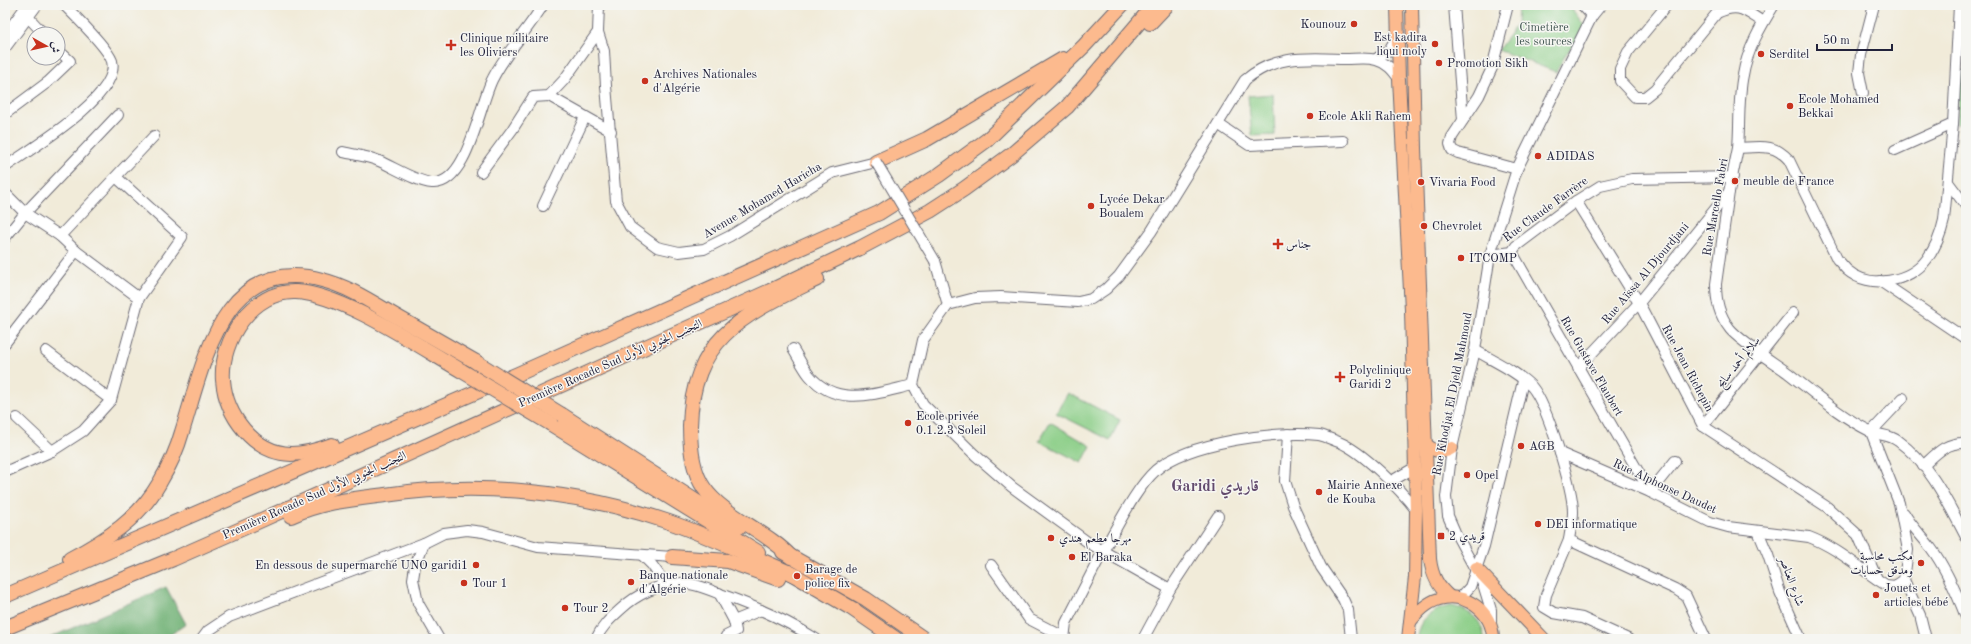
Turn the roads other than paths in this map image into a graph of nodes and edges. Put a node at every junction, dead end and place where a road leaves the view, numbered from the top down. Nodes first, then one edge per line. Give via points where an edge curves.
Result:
1 (27, 5) edge
2 (37, 5) edge
3 (64, 5) edge
4 (543, 5) edge
5 (599, 5) edge
6 (1122, 5) edge
7 (1154, 5) edge
8 (1167, 5) edge
9 (1397, 5) edge
10 (1412, 5) edge
11 (1454, 5) edge
12 (1508, 5) edge
13 (1582, 5) edge
14 (1601, 5) edge
15 (1667, 5) edge
16 (1774, 5) edge
17 (1874, 5) edge
18 (1959, 5) edge
19 (1592, 16) junction
20 (28, 17) junction
21 (1763, 22) junction
22 (36, 26) edge
23 (598, 32) junction
24 (1398, 34) junction
25 (5, 35) edge
26 (1084, 46) junction
27 (5, 48) edge
28 (66, 57) edge
29 (1376, 59) junction
30 (66, 65) edge
31 (65, 66) edge
32 (1399, 79) junction
33 (1863, 94) dead end
34 (549, 96) junction
35 (1067, 107) junction
36 (5, 114) edge
37 (118, 115) dead end
38 (585, 117) junction
39 (1463, 120) junction
40 (1218, 124) junction
41 (1953, 124) junction
42 (611, 131) junction
43 (154, 136) dead end
44 (1343, 141) dead end
45 (1738, 148) junction
46 (1895, 150) dead end
47 (343, 152) dead end
48 (876, 162) junction
49 (5, 167) edge
50 (1517, 169) junction
51 (481, 172) dead end
52 (116, 177) junction
53 (1733, 177) junction
54 (1948, 182) junction
55 (1729, 192) junction
56 (5, 193) edge
57 (1576, 201) junction
58 (543, 206) dead end
59 (1966, 206) edge
60 (25, 213) junction
61 (60, 236) junction
62 (5, 238) edge
63 (860, 248) junction
64 (76, 252) junction
65 (1512, 252) junction
66 (1490, 255) junction
67 (1880, 281) junction
68 (139, 298) junction
69 (1638, 304) junction
70 (948, 305) junction
71 (1793, 313) dead end
72 (1964, 336) edge
73 (5, 343) edge
74 (793, 349) dead end
75 (1475, 350) junction
76 (46, 351) dead end
77 (1762, 354) junction
78 (1578, 368) junction
79 (1523, 381) junction
80 (913, 385) junction
81 (1903, 398) dead end
82 (111, 400) junction
83 (17, 418) dead end
84 (1704, 426) junction
85 (1871, 432) junction
86 (379, 434) junction
87 (1288, 434) junction
88 (1966, 443) edge
89 (1426, 444) junction
90 (1452, 448) junction
91 (52, 451) junction
92 (1560, 453) junction
93 (1675, 461) dead end
94 (1923, 466) junction
95 (1414, 468) junction
96 (5, 472) edge
97 (1390, 482) junction
98 (1650, 492) junction
99 (1899, 503) junction
100 (1416, 510) junction
101 (1218, 516) dead end
102 (1758, 531) junction
103 (1966, 537) edge
104 (1569, 540) junction
105 (424, 543) junction
106 (1103, 551) junction
107 (643, 556) junction
108 (672, 557) joint
109 (791, 557) junction
110 (173, 559) junction
111 (991, 565) dead end
112 (1476, 568) junction
113 (797, 576) junction
114 (1877, 579) junction
115 (1904, 580) junction
116 (667, 586) junction
117 (1170, 589) junction
118 (719, 593) junction
119 (5, 596) edge
120 (1455, 598) junction
121 (850, 608) junction
122 (761, 610) junction
123 (1966, 617) edge
124 (734, 621) junction
125 (1410, 622) junction
126 (5, 628) edge
127 (1495, 635) edge
128 (726, 636) dead end
129 (1064, 638) edge
130 (202, 639) edge
131 (439, 639) edge
132 (596, 639) edge
133 (816, 639) edge
134 (896, 639) edge
135 (924, 639) edge
136 (1143, 639) edge
137 (1351, 639) edge
138 (1408, 639) edge
139 (1544, 639) edge
140 (1628, 639) edge
141 (1706, 639) edge
142 (1801, 639) edge
143 (1926, 639) edge

1 - 25 street
2 - 20 street
3 - 49 street via 107,50 112,62 110,77 98,98
4 - 47 street via 492,78 469,146 455,170 445,180 432,183 378,160
5 - 23 street, Avenue Mohamed Haricha
6 - 26 highway
7 - 35 highway, Première Rocade Sud التجنب الجنوبي الأول
8 - 35 highway via 1133,43
9 - 24 main road
10 - 89 main road
11 - 39 street
12 - 39 street via 1492,68
13 - 19 street
14 - 19 street
15 - 21 street via 1628,52 1620,69 1620,81 1635,97 1645,97 1655,89 1717,14 1728,8 1740,7
16 - 21 street
17 - 33 street via 1860,61 1859,73
18 - 41 street, Rue Marcello Fabri
19 - 50 street, Rue Khodjat El Djeld Mahmoud
20 - 22 street
20 - 27 street
21 - 45 street via 1748,56 1743,75
23 - 34 street via 564,80
23 - 42 street, Avenue Mohamed Haricha via 604,51
24 - 29 street via 1390,50
24 - 32 main road
26 - 48 highway via 927,139
26 - 86 highway via 987,140 939,176 879,213
28 - 30 street via 70,61
29 - 32 street via 1390,67
29 - 40 street via 1289,59 1272,64 1256,71 1245,80
31 - 36 street
32 - 95 main road via 1411,310
34 - 38 street
34 - 51 street via 533,97
35 - 63 highway, Première Rocade Sud التجنب الجنوبي الأول via 1012,154 964,189 930,211
37 - 60 street
38 - 42 street
38 - 58 street
39 - 50 street via 1450,141 1452,150
40 - 44 street via 1249,145
40 - 70 street via 1151,232 1106,289 1091,299 1078,302 1001,297 975,298
41 - 46 street
41 - 54 street, Rue Marcello Fabri
42 - 48 street, Avenue Mohamed Haricha via 616,201 630,227 657,247 679,252 704,249 730,236 832,173
43 - 52 street
45 - 53 street, Rue Marcello Fabri
45 - 67 street, Rue Marcello Fabri via 1766,147 1782,152 1789,160 1837,259 1856,276
48 - 70 street, bridge via 935,261
50 - 66 street, Rue Khodjat El Djeld Mahmoud
52 - 61 street
52 - 68 street via 182,236
53 - 55 street, Rue Marcello Fabri
53 - 57 street, Rue Claude Farrère via 1632,179 1600,186
54 - 59 street
54 - 67 street, Rue Marcello Fabri via 1941,234 1927,260 1905,276
55 - 69 street, Rue Aïssa Al Djourdjani
55 - 77 street, Rue Marcello Fabri via 1716,284 1718,308 1731,330
56 - 60 street
57 - 65 street, Rue Claude Farrère via 1516,246
57 - 69 street, Rue Jean Richepin
60 - 61 street
60 - 62 street
61 - 64 street
63 - 109 highway via 835,269 735,324 715,346 700,371 692,399 692,451 698,477 704,488 725,508 775,542
63 - 110 highway, Première Rocade Sud التجنب الجنوبي الأول via 770,291
64 - 68 street
64 - 73 street
65 - 66 street, Rue Claude Farrère
65 - 78 street, Rue Gustave Flaubert
66 - 75 street, Rue Khodjat El Djeld Mahmoud
67 - 72 street
68 - 82 street
69 - 78 street, Rue Aïssa Al Djourdjani
69 - 84 street, Rue Jean Richepin
70 - 80 street via 923,340
71 - 77 street, سلالم أحمد سايح
74 - 80 street via 810,376 830,393 858,397
75 - 79 street
75 - 90 street, Rue Khodjat El Djeld Mahmoud
76 - 82 street
77 - 84 street, سلالم أحمد سايح
77 - 85 street, Rue Marcello Fabri
78 - 98 street, Rue Gustave Flaubert
79 - 92 street via 1532,388 1546,414
79 - 112 street via 1484,546
80 - 106 street via 923,404 974,454 1012,487 1089,544
81 - 85 street
82 - 91 street via 83,431
83 - 91 street
84 - 114 street, Rue Jean Richepin via 1827,507 1858,535
85 - 94 street, Rue Marcello Fabri via 1898,440
85 - 99 street
86 - 113 highway, bridge via 318,450 290,454 273,451 257,443 235,418 227,400 223,379 232,339 251,310 270,297 284,292 297,292 356,311 551,424
86 - 119 highway
87 - 97 street via 1320,435 1341,443 1362,457
87 - 106 street via 1234,440 1184,454 1156,470 1138,493
87 - 137 street via 1285,480 1293,506 1321,567 1343,598 1348,610
88 - 94 street via 1949,444
89 - 90 main road via 1436,451
89 - 120 main road via 1431,568 1438,584
90 - 112 street, Rue Khodjat El Djeld Mahmoud via 1446,497 1448,516
91 - 96 street
92 - 98 street, Rue Alphonse Daudet
92 - 104 street via 1568,480 1573,512
93 - 98 street
94 - 103 street, Rue Marcello Fabri via 1946,499
95 - 97 street
95 - 100 main road
97 - 100 street
98 - 102 street, Rue Alphonse Daudet via 1710,522
99 - 115 street via 1908,550
99 - 123 street via 1912,526 1930,547 1950,579
100 - 125 main road via 1416,560
101 - 117 street
102 - 114 street, Rue Alphonse Daudet via 1818,541
102 - 142 street, شارع العناصر via 1780,592
104 - 140 street via 1544,607 1554,613 1582,618
104 - 141 street via 1686,596
105 - 107 street via 444,533 467,530 538,547
105 - 130 street via 229,617 208,631
105 - 131 street via 415,566 414,592
106 - 117 street
106 - 129 street via 1066,623
107 - 108 street
107 - 116 street
108 - 121 highway via 728,561 753,568
109 - 119 highway, bridge via 711,511 476,362 340,286 306,276 290,276 263,282 242,295 232,305 217,329 203,362 172,461 147,503 111,536
109 - 135 highway via 866,599
110 - 113 highway via 209,551 299,512 328,503 416,490 486,488 567,496 630,510 670,522
110 - 126 highway, Première Rocade Sud التجنب الجنوبي الأول
111 - 129 street via 1029,620
112 - 120 street via 1470,587
112 - 127 street, Rue Khodjat El Djeld Mahmoud via 1491,610
112 - 139 main road
113 - 121 highway
114 - 115 street, Rue Alphonse Daudet via 1886,585 1895,586
115 - 143 street via 1920,615
116 - 118 street via 682,583
116 - 132 street via 646,591 631,599 602,626
117 - 136 street
118 - 122 street
118 - 124 street
120 - 125 main road via 1438,599 1427,604
120 - 127 main road via 1470,602 1479,608
121 - 134 highway
122 - 124 street
122 - 133 street via 779,617
124 - 128 street via 736,631
125 - 138 main road

